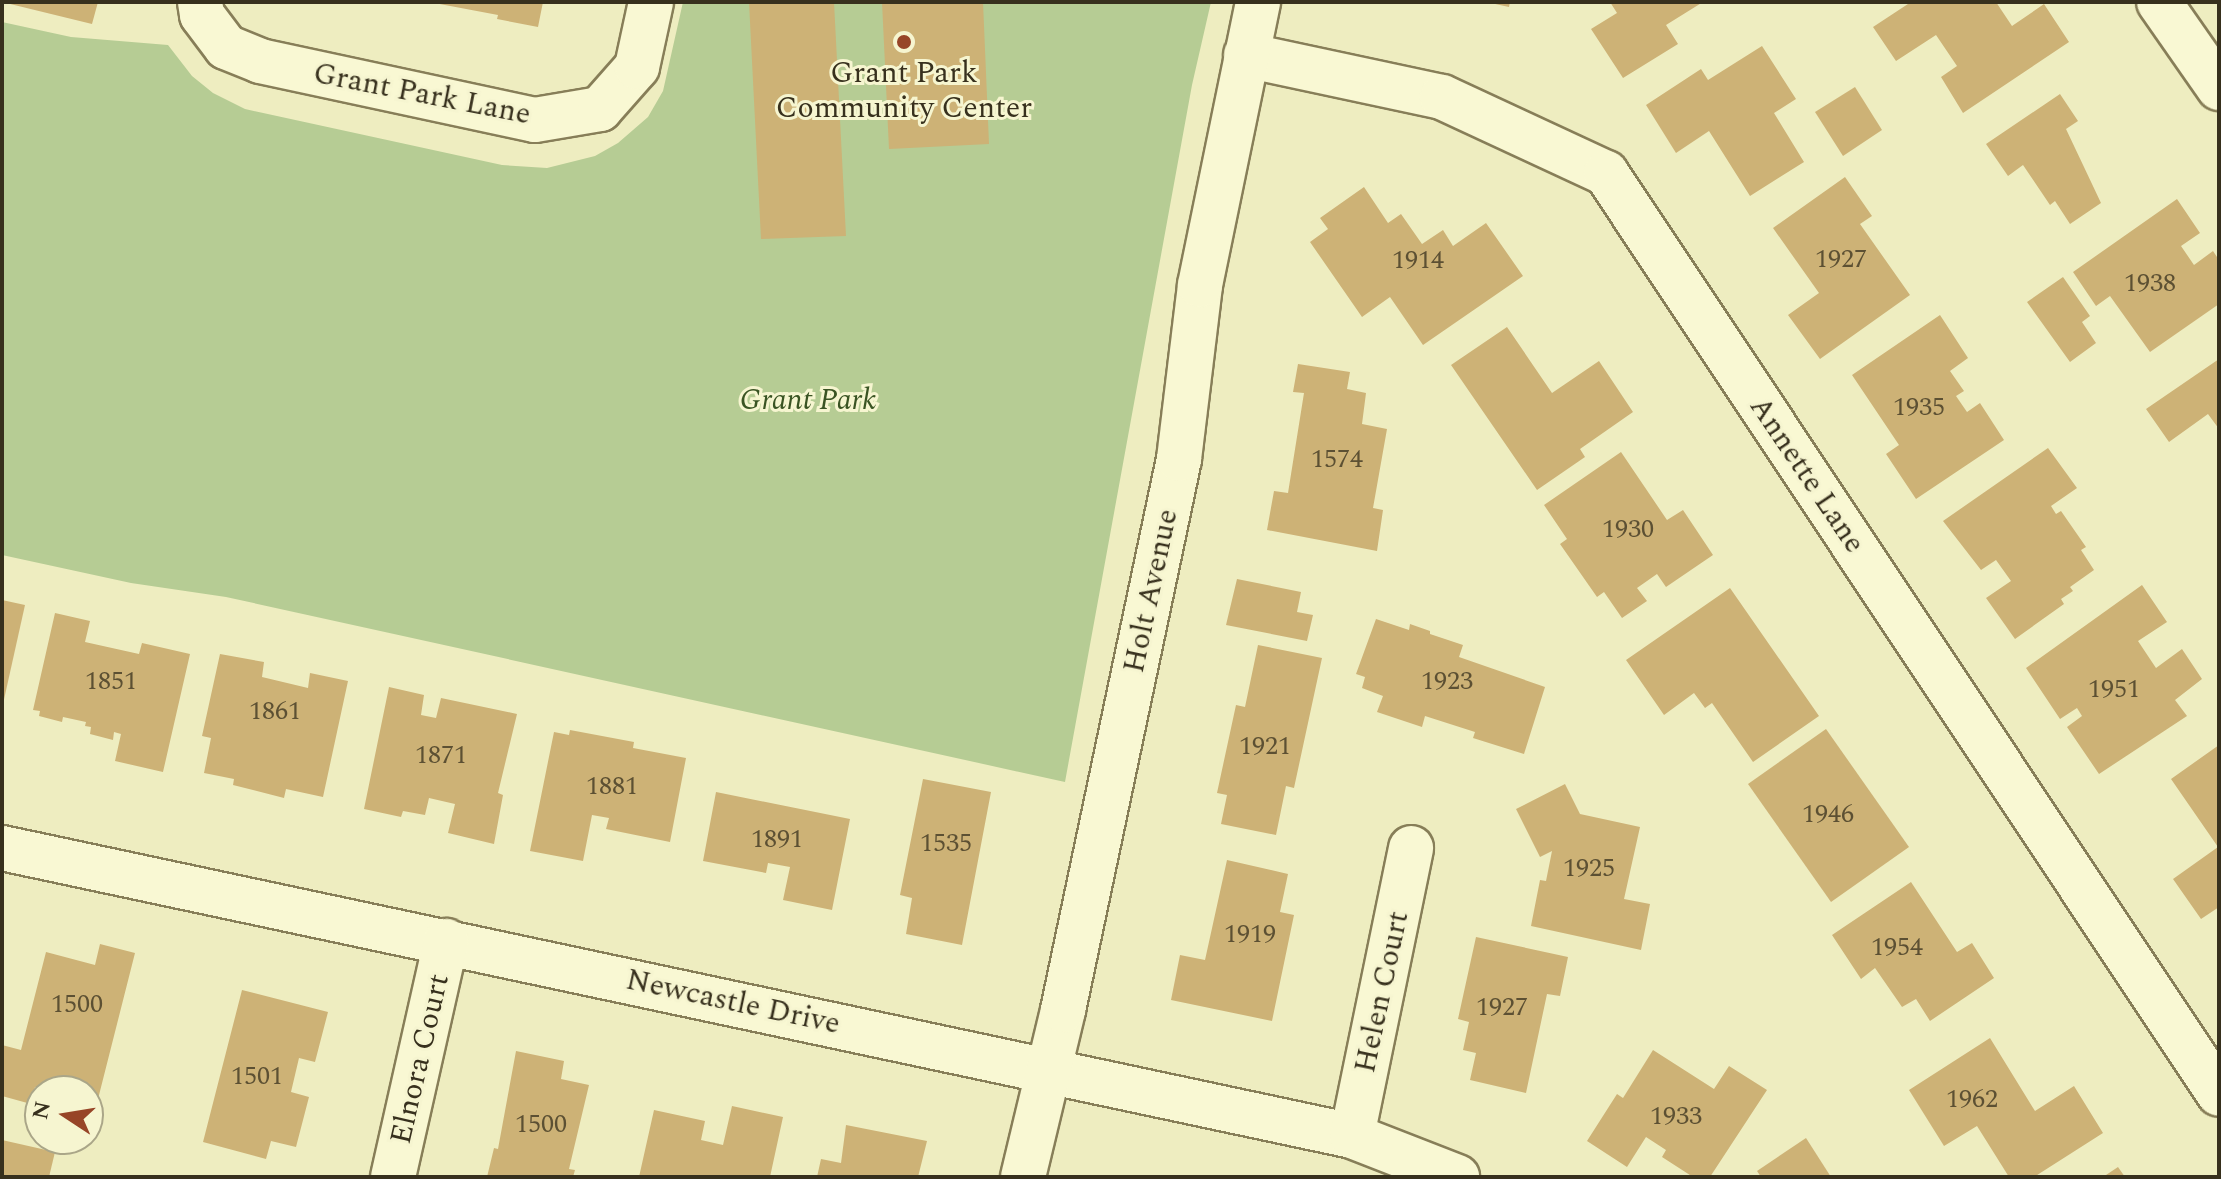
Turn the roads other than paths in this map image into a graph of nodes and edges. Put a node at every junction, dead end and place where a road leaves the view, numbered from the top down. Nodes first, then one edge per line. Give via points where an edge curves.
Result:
1 (200, 2) edge
2 (651, 2) edge
3 (1258, 2) edge
4 (2159, 2) edge
5 (1246, 55) junction
6 (2219, 88) edge
7 (2, 848) edge
8 (1411, 848) dead end
9 (446, 941) junction
10 (1048, 1070) junction
11 (2219, 1094) edge
12 (1352, 1136) junction
13 (393, 1177) edge
14 (1023, 1177) edge
15 (1457, 1177) edge

1 - 2 street, Grant Park Lane via 202,15 226,47 260,61 535,120 600,109 637,67
3 - 5 street, Holt Avenue
4 - 6 street
5 - 10 street, Holt Avenue via 1200,285 1179,459
5 - 11 street, Annette Lane via 1442,97 1606,173
7 - 9 street, Newcastle Drive
8 - 12 street, Helen Court
9 - 10 street, Newcastle Drive
9 - 13 street, Elnora Court
10 - 12 street, Newcastle Drive
10 - 14 street, Holt Avenue
12 - 15 street, Newcastle Drive

